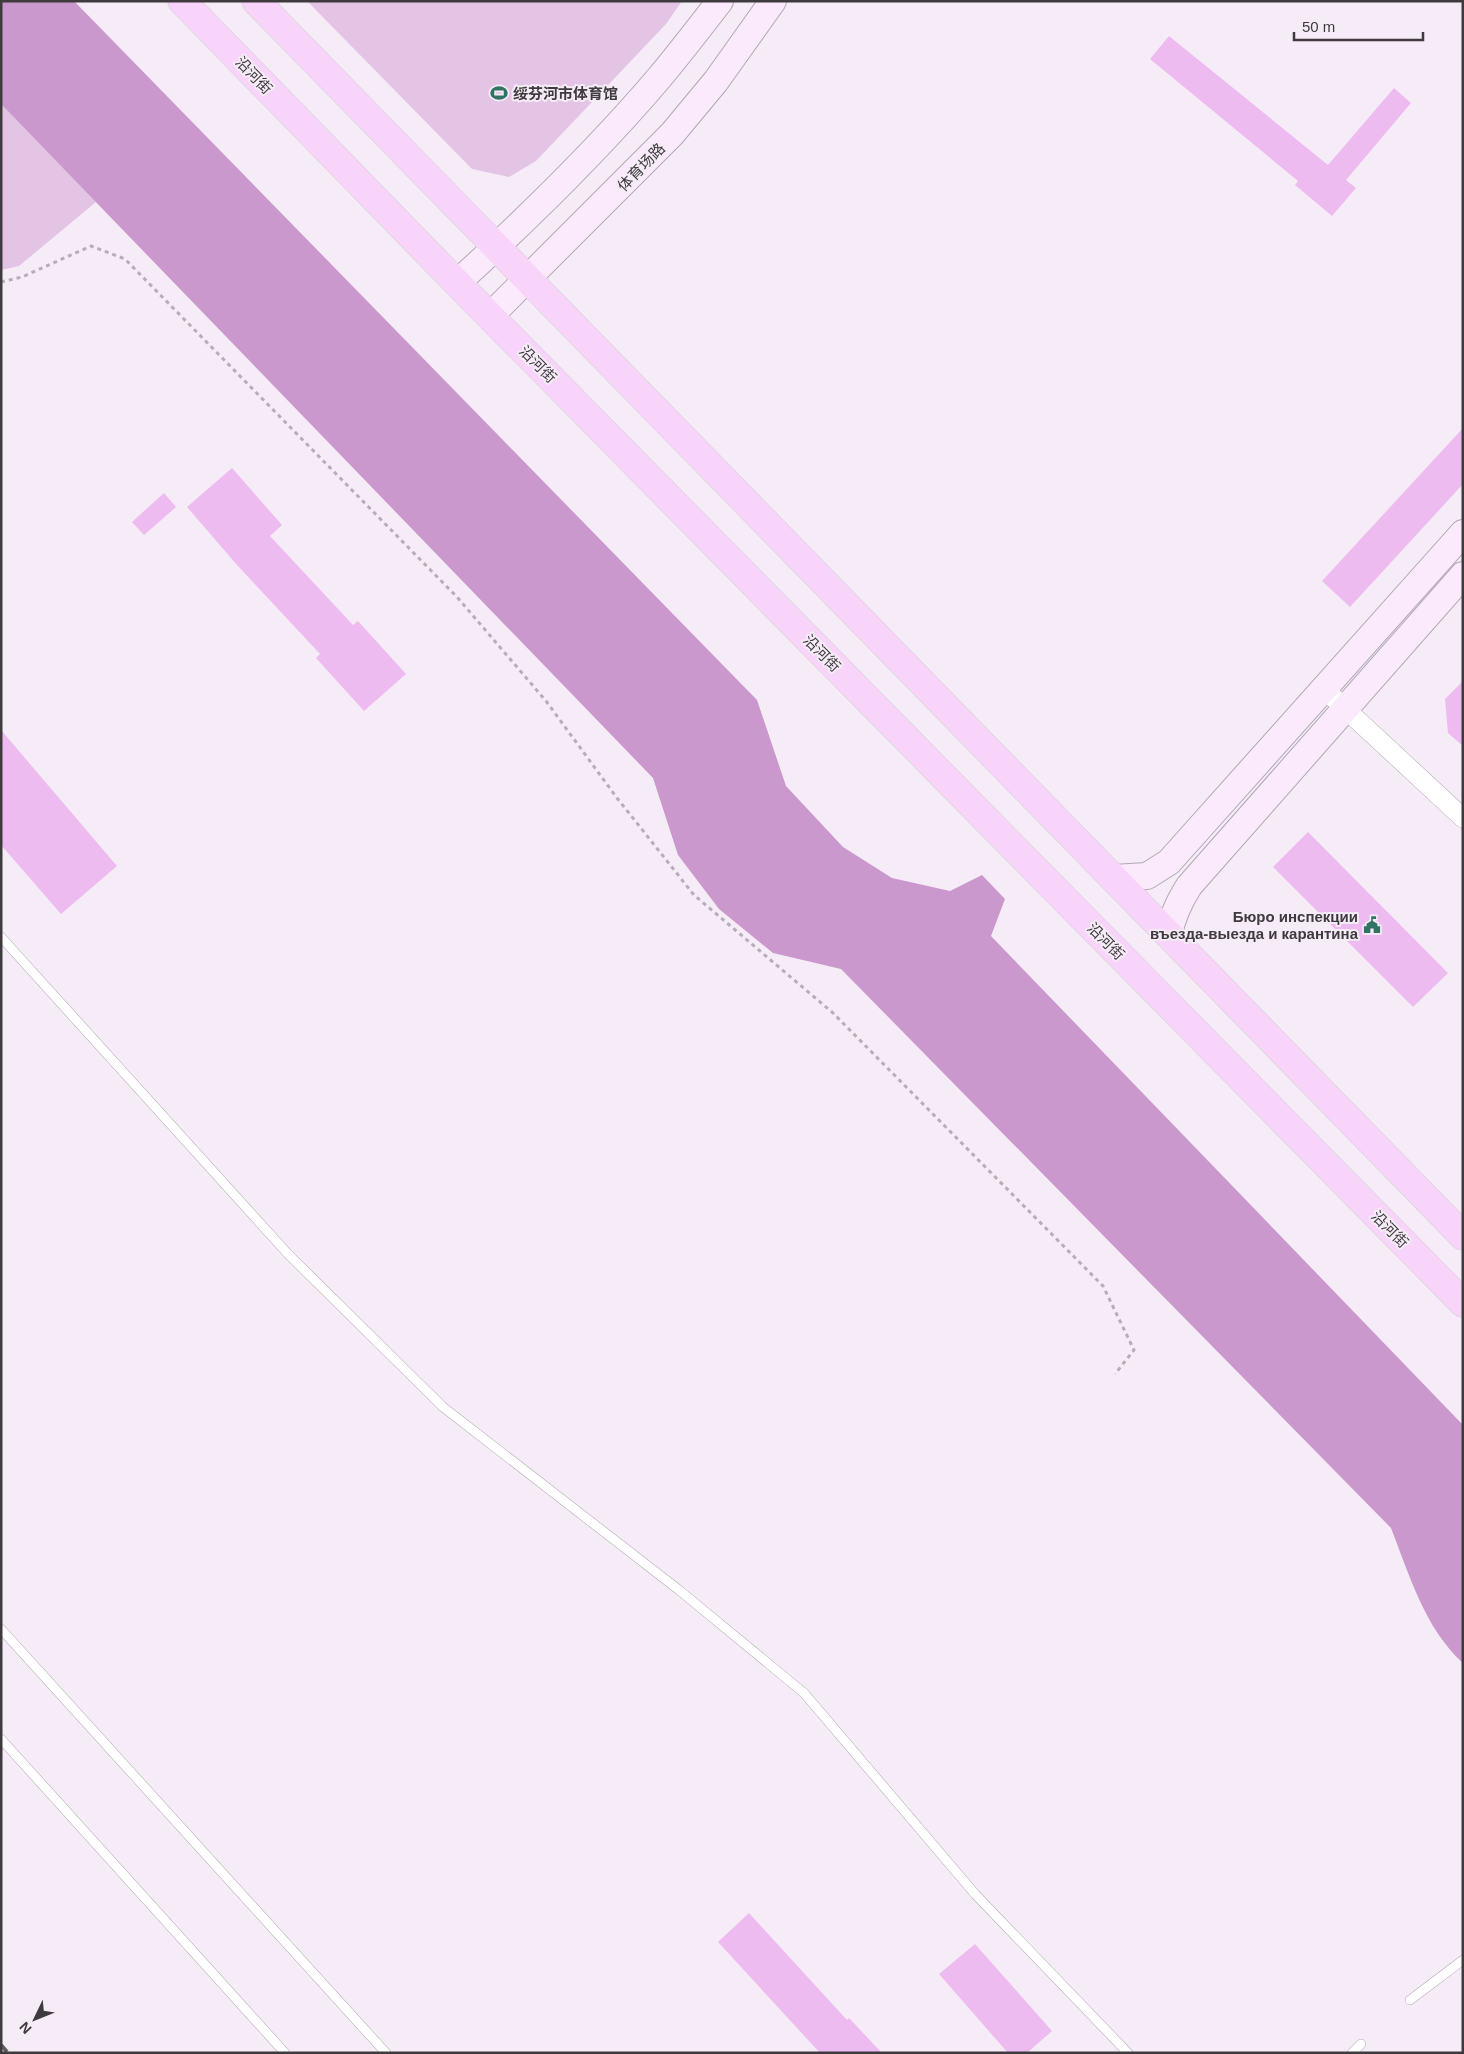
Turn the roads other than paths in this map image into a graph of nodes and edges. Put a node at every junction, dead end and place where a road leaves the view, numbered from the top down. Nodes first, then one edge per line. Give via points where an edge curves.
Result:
1 (182, 1) edge
2 (256, 1) edge
3 (720, 1) edge
4 (773, 1) edge
5 (497, 246) junction
6 (529, 279) junction
7 (457, 283) junction
8 (490, 316) junction
9 (1463, 533) edge
10 (1463, 576) edge
11 (1324, 688) junction
12 (1345, 709) junction
13 (1463, 818) edge
14 (1113, 878) junction
15 (1169, 935) junction
16 (1, 937) edge
17 (1463, 1236) edge
18 (1463, 1303) edge
19 (1, 1629) edge
20 (1, 1739) edge
21 (1463, 1960) edge
22 (1410, 2000) dead end
23 (1361, 2044) dead end
24 (285, 2053) edge
25 (386, 2053) edge
26 (1128, 2053) edge
27 (1352, 2053) edge

1 - 7 main road, 沿河街
2 - 5 main road
3 - 5 street via 659,78 609,134
4 - 6 street, 体育场路 via 716,81 672,134
5 - 6 main road
5 - 7 street
6 - 8 street, 体育场路
6 - 14 main road
7 - 8 main road, 沿河街
8 - 18 main road, 沿河街
9 - 11 street
10 - 12 street
11 - 12 street
11 - 14 street via 1169,862 1147,876
12 - 13 street
12 - 15 street via 1189,886 1178,902
14 - 15 main road
15 - 17 main road
16 - 26 lane via 288,1254 443,1407 804,1693 975,1894
19 - 25 lane
20 - 24 lane
21 - 22 lane
23 - 27 lane

